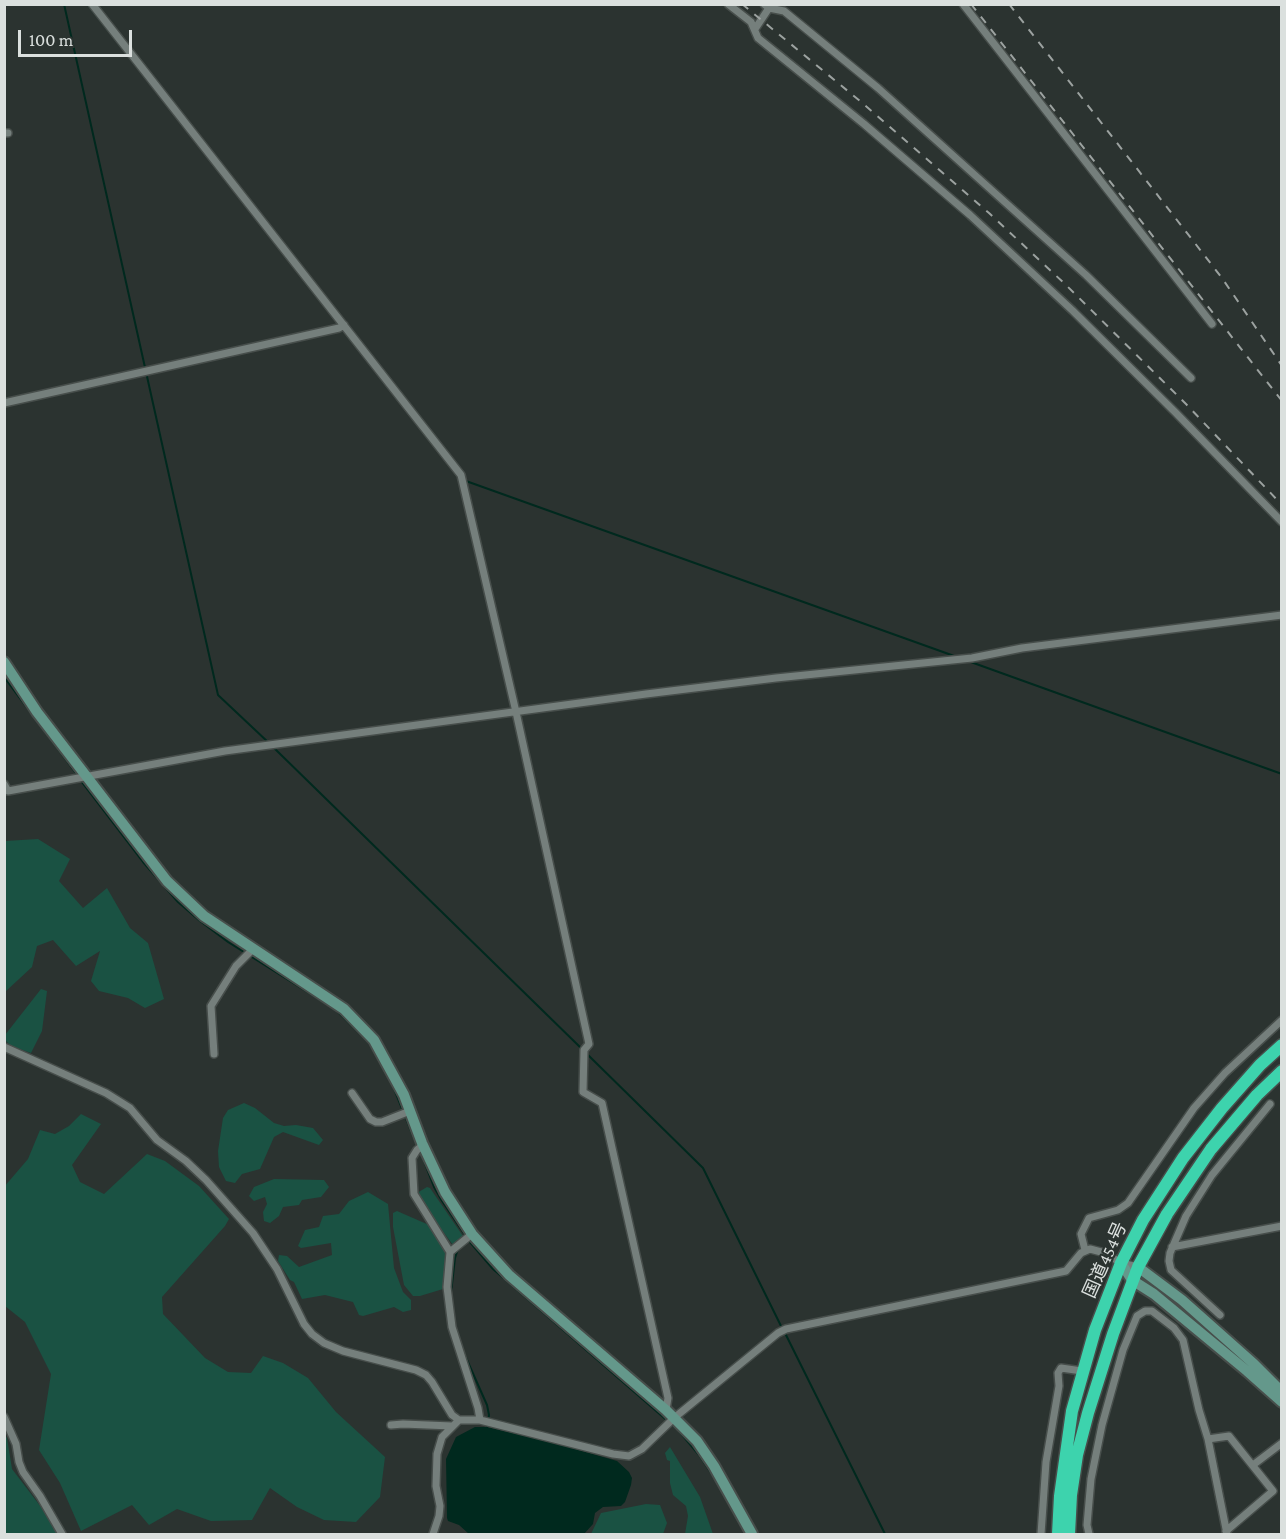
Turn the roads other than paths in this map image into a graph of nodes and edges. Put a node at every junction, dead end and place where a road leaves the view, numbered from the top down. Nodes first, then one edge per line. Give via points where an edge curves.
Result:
1 (92, 4) edge
2 (728, 4) edge
3 (963, 4) edge
4 (767, 6) edge
5 (755, 29) junction
6 (1212, 324) dead end
7 (344, 325) junction
8 (1191, 378) dead end
9 (4, 403) edge
10 (1281, 522) edge
11 (1281, 615) edge
12 (4, 662) edge
13 (516, 712) junction
14 (86, 775) junction
15 (4, 784) edge
16 (253, 949) junction
17 (1281, 1020) edge
18 (1281, 1046) edge
19 (4, 1047) edge
20 (214, 1054) dead end
21 (1281, 1071) edge
22 (352, 1093) dead end
23 (1270, 1104) dead end
24 (410, 1111) junction
25 (423, 1145) junction
26 (1281, 1226) edge
27 (472, 1234) junction
28 (1172, 1247) junction
29 (1085, 1250) junction
30 (450, 1252) junction
31 (1121, 1263) junction
32 (1138, 1267) junction
33 (1132, 1280) junction
34 (1220, 1315) dead end
35 (1082, 1371) junction
36 (1281, 1392) edge
37 (1281, 1402) edge
38 (666, 1410) junction
39 (4, 1417) edge
40 (674, 1418) junction
41 (459, 1420) junction
42 (480, 1420) junction
43 (391, 1425) dead end
44 (452, 1426) junction
45 (1208, 1439) junction
46 (1281, 1443) edge
47 (1253, 1464) junction
48 (1227, 1533) edge
49 (62, 1534) edge
50 (433, 1534) edge
51 (752, 1534) edge
52 (1041, 1534) edge
53 (1058, 1534) edge
54 (1069, 1534) edge
55 (1089, 1534) edge

1 - 7 street
2 - 5 street
3 - 6 street
4 - 5 street
4 - 8 street via 784,11 878,88 1086,275
5 - 10 street via 758,38 970,214 1176,413
7 - 9 street
7 - 13 street via 463,475
11 - 13 street via 1022,648 972,658 764,679
12 - 14 street
13 - 14 street via 225,751
13 - 38 street via 589,1044 585,1050 583,1092 602,1103 668,1398
14 - 15 street via 8,791
14 - 16 street via 167,880 204,916
16 - 20 street via 236,966 211,1005
16 - 24 street via 359,1023 385,1058
17 - 29 street via 1194,1108 1128,1203 1089,1218 1082,1234
18 - 31 highway, 国道454号 via 1222,1108 1183,1158
19 - 41 street via 106,1093 130,1108 157,1140 206,1180 253,1233 312,1334 332,1348 426,1375
21 - 32 highway, 国道454号 via 1211,1149 1167,1214
22 - 24 street via 376,1122
23 - 28 street via 1212,1175
24 - 25 street
25 - 27 street via 445,1192
25 - 30 street via 412,1158 414,1194
26 - 28 street
27 - 30 street
27 - 38 street via 508,1275
28 - 34 street via 1171,1270
29 - 31 street via 1096,1250
29 - 40 street via 1066,1271 786,1329
30 - 42 street via 449,1313
31 - 32 street
31 - 33 street
31 - 35 highway, 国道454号
32 - 33 highway, 国道454号
32 - 36 street via 1182,1300
33 - 37 street via 1154,1294
33 - 54 highway, 国道454号 via 1077,1455
35 - 52 street via 1061,1368 1058,1373
35 - 53 highway, 国道454号 via 1065,1457
38 - 40 street
39 - 49 street via 23,1472
40 - 42 street via 642,1449 629,1456
40 - 51 street via 714,1466
41 - 42 street
41 - 44 street
43 - 44 street
44 - 50 street via 442,1437 437,1454 440,1506
45 - 47 street via 1229,1436
45 - 48 street
45 - 55 street via 1183,1340 1152,1311 1145,1311 1137,1316 1123,1350 1102,1425 1091,1479
46 - 47 street
47 - 48 street via 1273,1491

